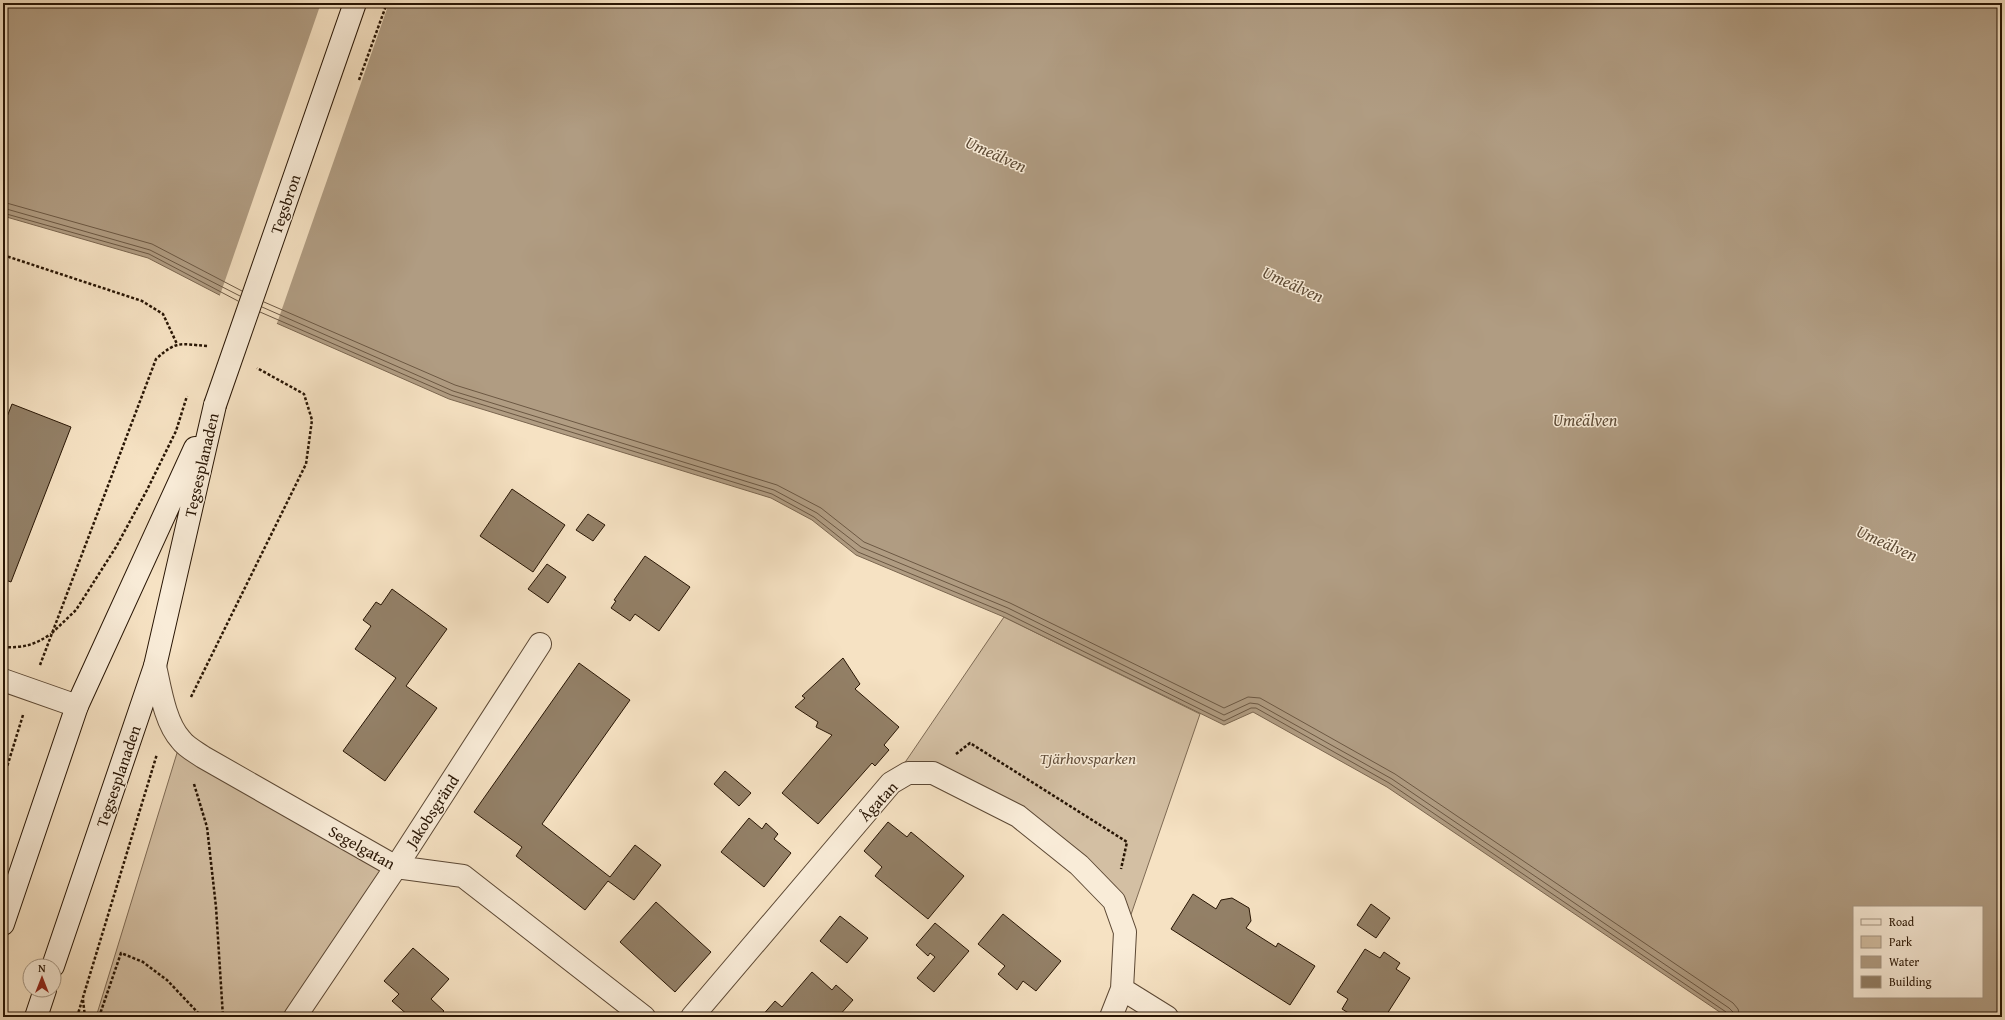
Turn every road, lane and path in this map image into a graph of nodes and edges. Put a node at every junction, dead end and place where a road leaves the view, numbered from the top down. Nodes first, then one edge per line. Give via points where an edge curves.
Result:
1 (355, 3) edge
2 (3, 255) edge
3 (206, 343) dead end
4 (177, 344) junction
5 (208, 346) dead end
6 (203, 350) dead end
7 (254, 367) dead end
8 (187, 395) dead end
9 (214, 405) junction
10 (52, 633) junction
11 (540, 644) dead end
12 (3, 647) edge
13 (155, 666) junction
14 (3, 680) edge
15 (31, 690) junction
16 (77, 706) junction
17 (176, 734) junction
18 (3, 780) edge
19 (396, 867) junction
20 (3, 924) edge
21 (56, 958) edge
22 (1122, 989) junction
23 (42, 998) edge
24 (83, 999) junction
25 (36, 1017) edge
26 (77, 1017) edge
27 (85, 1017) edge
28 (99, 1017) edge
29 (202, 1017) edge
30 (223, 1017) edge
31 (295, 1017) edge
32 (644, 1017) edge
33 (692, 1017) edge
34 (1111, 1017) edge
35 (1167, 1017) edge

1 - 9 street, Tegsbron, bridge
2 - 4 path via 142,301 163,314
3 - 6 path
4 - 5 path
4 - 10 path via 156,359 150,371
7 - 17 path via 304,394 312,420 306,464 186,707
8 - 10 path, bridge via 176,431 116,547 76,610
9 - 13 street, Tegsesplanaden
9 - 16 street, Tegsesplanaden
10 - 12 path via 37,644 19,648
10 - 15 path
11 - 19 street, Jakobsgränd
13 - 17 street via 161,696
13 - 21 street, Tegsesplanaden
14 - 15 street
15 - 16 street
15 - 18 path
16 - 20 street, Tegsesplanaden
17 - 19 street, Segelgatan via 203,757
17 - 24 path via 162,740
17 - 30 path via 207,827 216,906
19 - 31 street, Jakobsgränd
19 - 32 street, Segelgatan via 463,876
22 - 33 street, Ågatan via 1125,932 1121,920 1114,901 1079,865 1018,816 933,773 908,773 891,783
22 - 34 street, Ågatan
22 - 35 street
23 - 25 street
24 - 26 path
24 - 27 path
28 - 29 path via 121,953 142,962 167,980

